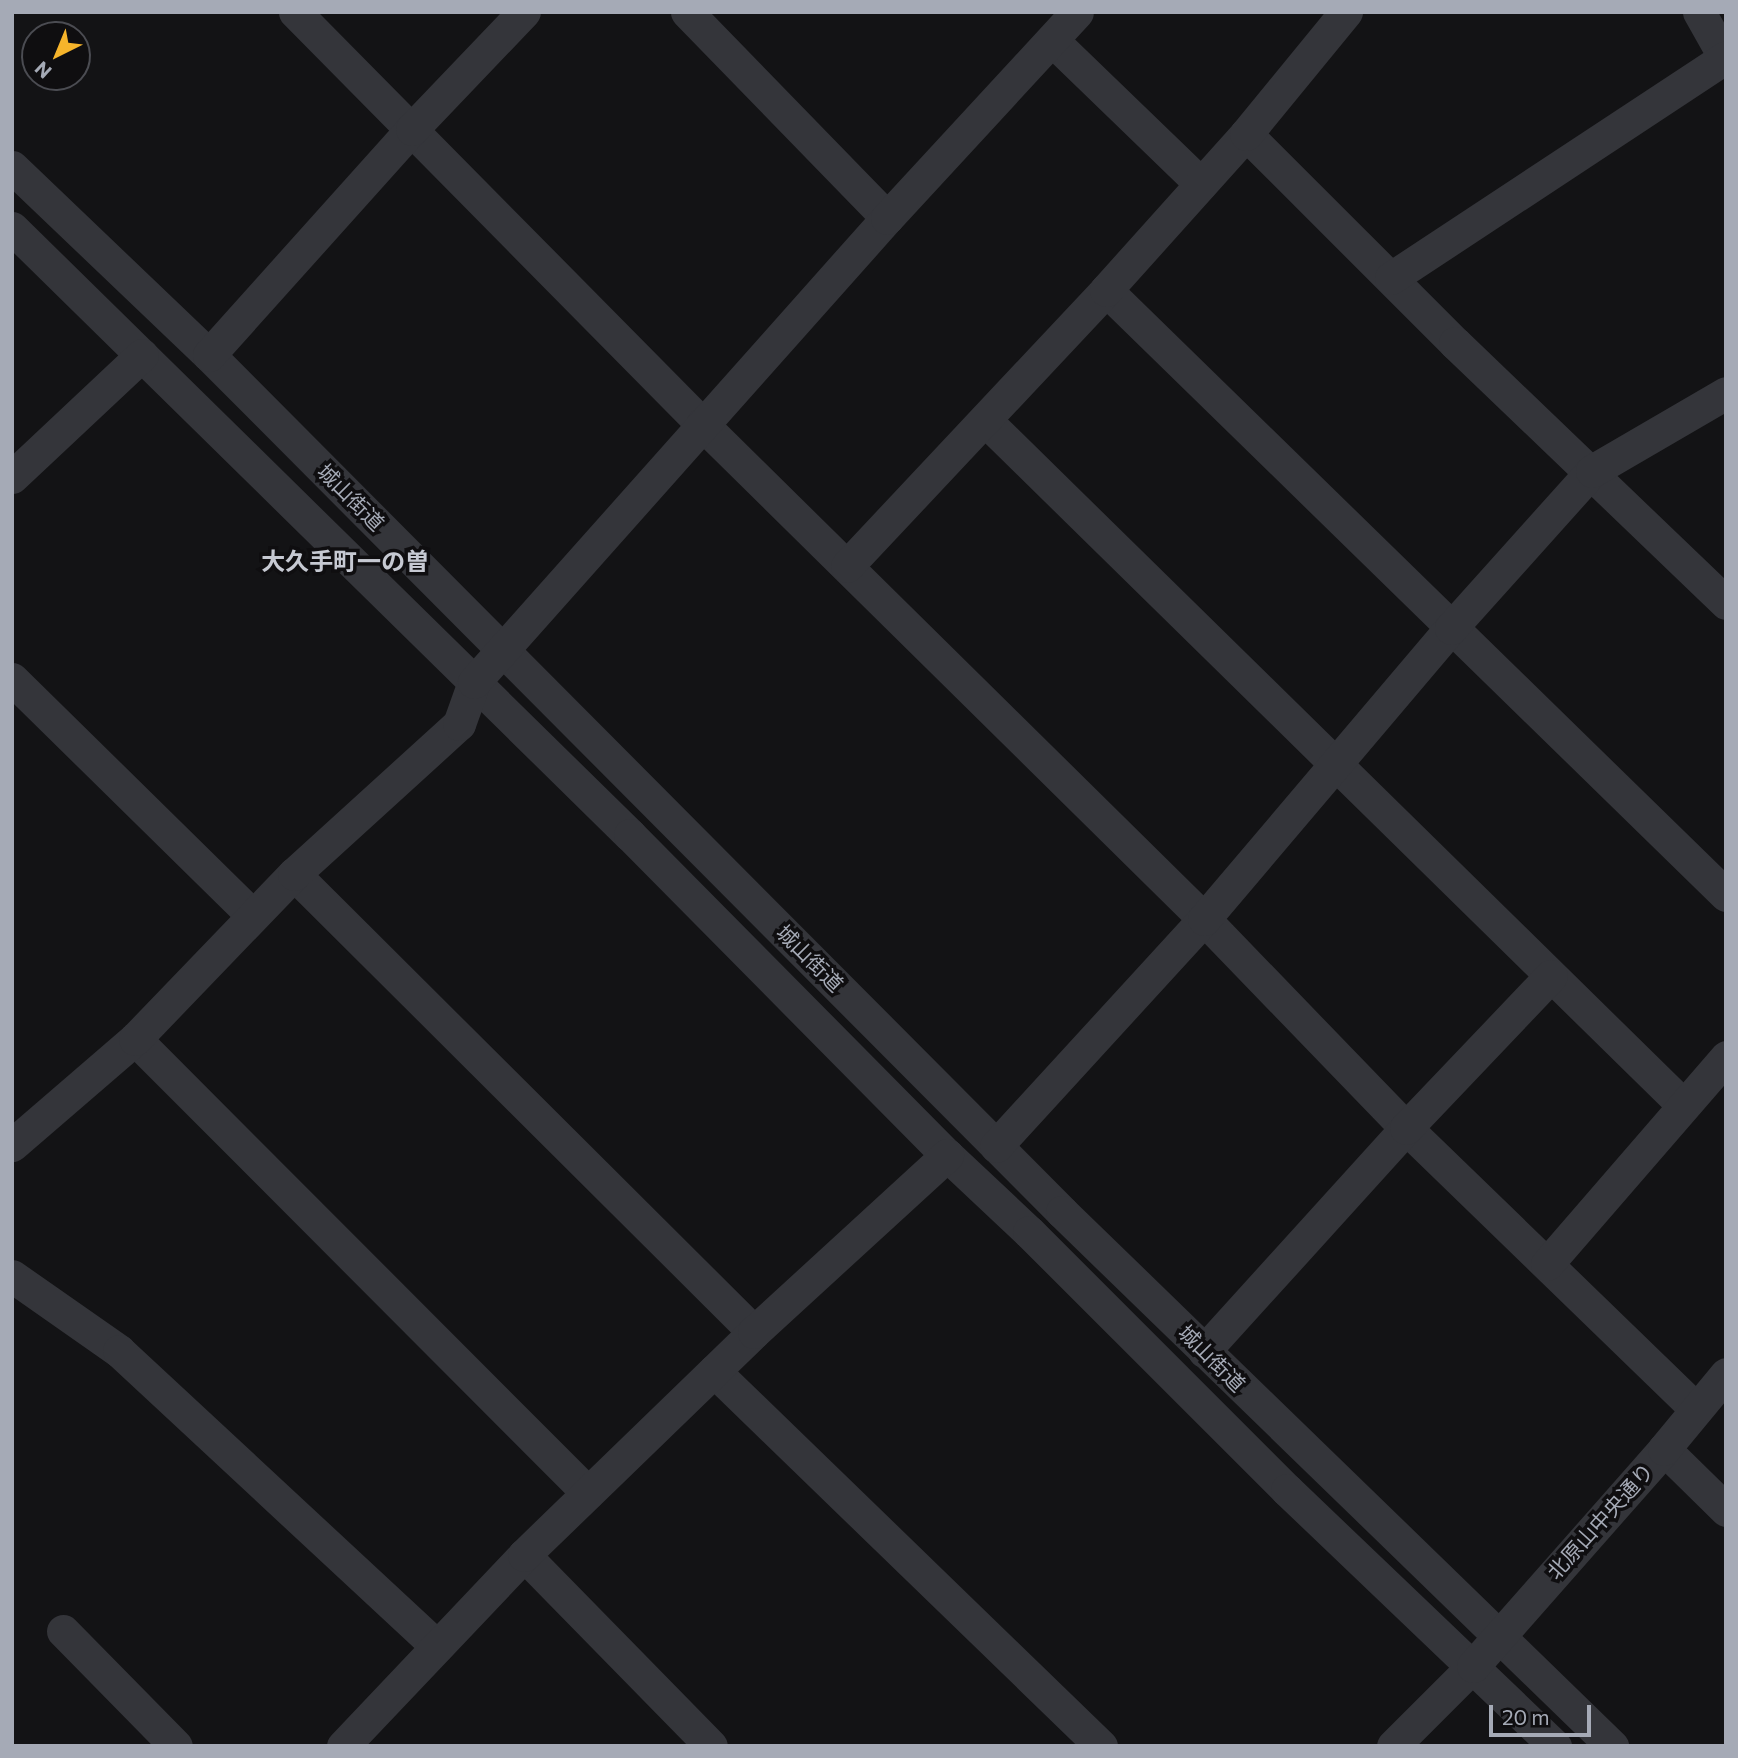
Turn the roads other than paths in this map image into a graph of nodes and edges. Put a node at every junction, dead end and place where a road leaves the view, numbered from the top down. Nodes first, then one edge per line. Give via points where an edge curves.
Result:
1 (295, 12) edge
2 (524, 12) edge
3 (687, 12) edge
4 (1077, 12) edge
5 (1346, 12) edge
6 (1699, 12) edge
7 (1052, 40) junction
8 (1725, 59) edge
9 (412, 129) junction
10 (1246, 134) junction
11 (12, 167) edge
12 (1201, 184) junction
13 (887, 218) junction
14 (12, 228) edge
15 (1391, 278) junction
16 (1107, 290) junction
17 (142, 355) junction
18 (209, 355) junction
19 (1726, 393) edge
20 (985, 419) junction
21 (702, 424) junction
22 (1592, 471) junction
23 (12, 477) edge
24 (847, 566) junction
25 (1726, 603) edge
26 (1451, 628) junction
27 (503, 649) junction
28 (474, 682) junction
29 (19, 698) edge
30 (1336, 766) junction
31 (294, 874) junction
32 (1726, 895) edge
33 (252, 915) junction
34 (1204, 919) junction
35 (1551, 976) junction
36 (135, 1039) junction
37 (1726, 1057) edge
38 (1683, 1105) junction
39 (1406, 1128) junction
40 (12, 1145) edge
41 (996, 1146) junction
42 (947, 1155) junction
43 (1547, 1264) junction
44 (12, 1276) edge
45 (754, 1332) junction
46 (1204, 1351) junction
47 (715, 1371) junction
48 (1726, 1374) edge
49 (1696, 1409) junction
50 (1664, 1450) junction
51 (588, 1493) junction
52 (1726, 1510) edge
53 (524, 1555) junction
54 (63, 1631) dead end
55 (1498, 1635) junction
56 (437, 1647) junction
57 (1473, 1666) junction
58 (176, 1746) edge
59 (343, 1746) edge
60 (711, 1746) edge
61 (1101, 1746) edge
62 (1393, 1746) edge
63 (1555, 1746) edge
64 (1612, 1746) edge

1 - 9 street
2 - 9 street
3 - 13 street
4 - 7 street
5 - 10 street
6 - 8 street
7 - 12 street
7 - 13 street
8 - 15 street
9 - 18 street
9 - 21 street
10 - 12 street
10 - 15 street
11 - 18 street, 城山街道
12 - 16 street
13 - 21 street
14 - 17 street, 城山街道
15 - 22 street
16 - 20 street
16 - 26 street
17 - 23 street
17 - 28 street, 城山街道
18 - 27 street, 城山街道
19 - 22 street
20 - 24 street
20 - 30 street
21 - 24 street
21 - 27 street
22 - 25 street
22 - 26 street
24 - 34 street
26 - 30 street
26 - 32 street
27 - 28 street
27 - 41 street, 城山街道
28 - 31 street via 459,724
28 - 42 street, 城山街道
29 - 33 street
30 - 34 street
30 - 35 street
31 - 33 street
31 - 45 street
33 - 36 street
34 - 39 street
34 - 41 street
35 - 38 street
35 - 39 street
36 - 40 street
36 - 51 street
37 - 38 street
38 - 43 street
39 - 43 street
39 - 46 street
41 - 46 street, 城山街道
42 - 45 street
42 - 57 street, 城山街道
43 - 49 street
44 - 56 street via 120,1352
45 - 47 street
46 - 55 street, 城山街道
47 - 51 street
47 - 61 street
48 - 49 street, 北原山中央通り
49 - 50 street, 北原山中央通り
50 - 52 street
50 - 55 street, 北原山中央通り
51 - 53 street
53 - 56 street
53 - 60 street
54 - 58 street
55 - 57 street, 北原山中央通り
55 - 64 street, 城山街道
56 - 59 street
57 - 62 street, 北原山中央通り
57 - 63 street, 城山街道

